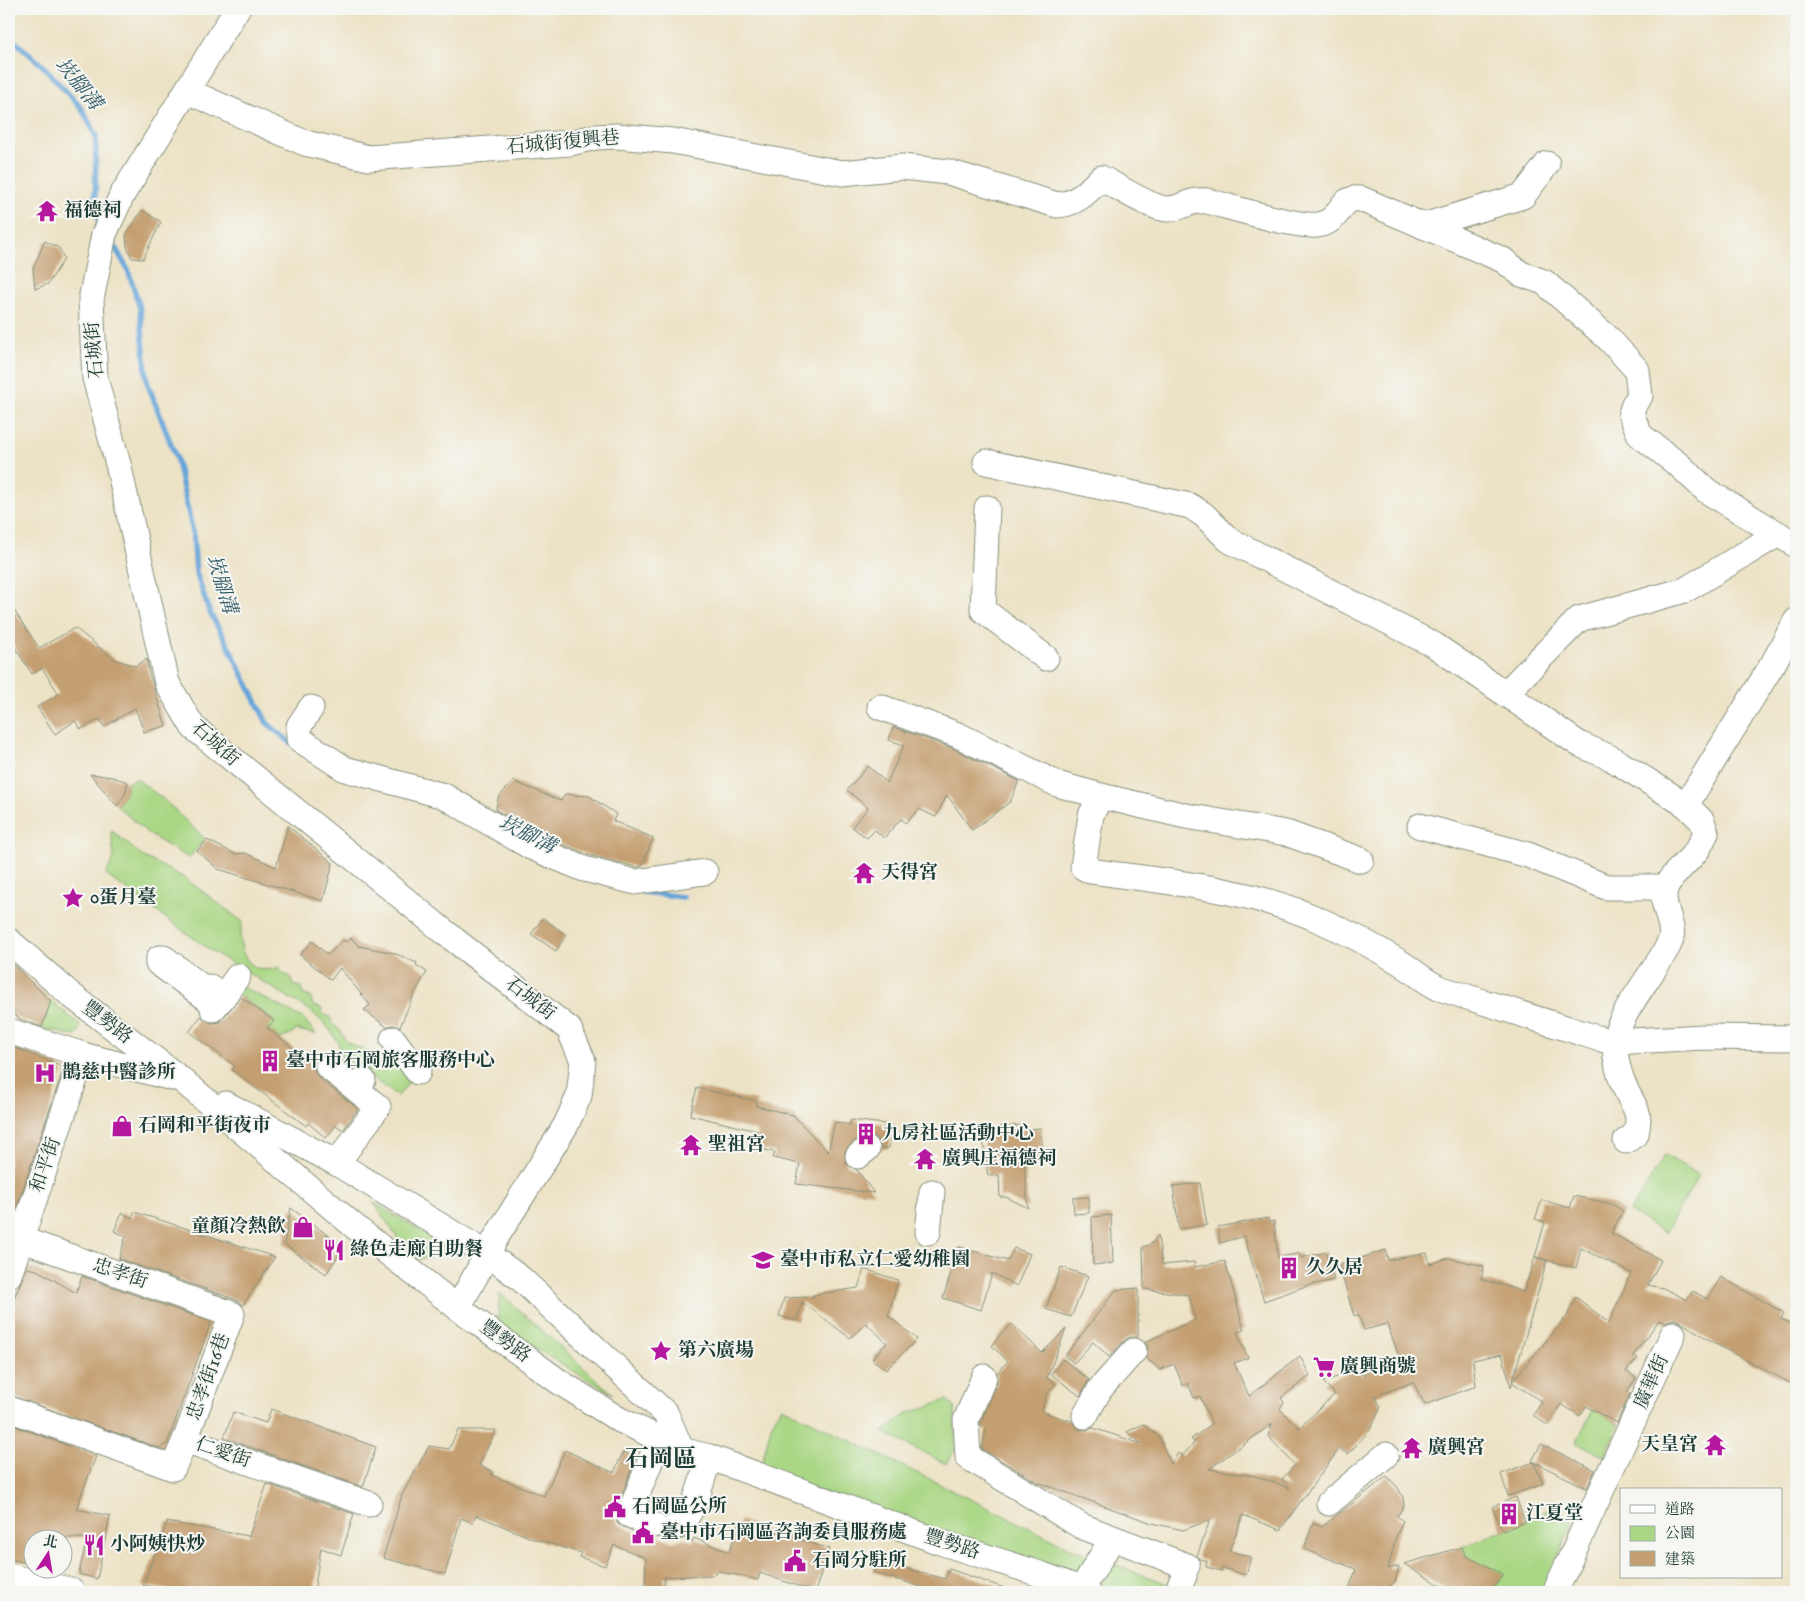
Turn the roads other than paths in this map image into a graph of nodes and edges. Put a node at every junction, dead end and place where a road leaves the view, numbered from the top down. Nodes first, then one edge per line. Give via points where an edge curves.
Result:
1 (237, 9) edge
2 (187, 91) junction
3 (1547, 164) dead end
4 (1423, 226) junction
5 (986, 462) dead end
6 (987, 508) dead end
7 (1787, 540) edge
8 (1796, 621) edge
9 (1046, 658) dead end
10 (1505, 694) junction
11 (880, 706) dead end
12 (311, 708) dead end
13 (1101, 796) junction
14 (1686, 805) junction
15 (1420, 826) dead end
16 (1360, 860) dead end
17 (705, 872) dead end
18 (1666, 887) junction
19 (9, 941) edge
20 (156, 944) dead end
21 (238, 976) dead end
22 (9, 1031) edge
23 (1796, 1038) edge
24 (393, 1039) dead end
25 (1614, 1042) junction
26 (83, 1055) junction
27 (328, 1067) dead end
28 (418, 1072) dead end
29 (183, 1081) junction
30 (351, 1139) dead end
31 (1626, 1141) dead end
32 (932, 1192) dead end
33 (928, 1232) dead end
34 (15, 1237) edge
35 (488, 1254) junction
36 (9, 1275) edge
37 (458, 1308) junction
38 (232, 1314) joint
39 (1673, 1334) dead end
40 (1134, 1351) dead end
41 (984, 1377) dead end
42 (9, 1409) edge
43 (1085, 1416) dead end
44 (185, 1440) junction
45 (670, 1444) junction
46 (1386, 1455) dead end
47 (709, 1457) junction
48 (1329, 1502) dead end
49 (369, 1504) dead end
50 (1113, 1547) junction
51 (9, 1578) edge
52 (1182, 1578) edge
53 (1085, 1591) edge
54 (71, 1592) edge
55 (1555, 1592) edge

1 - 2 street, 石城街
2 - 4 street, 石城街復興巷 via 305,142 369,158 570,143 617,136 673,141 842,173 902,167 948,172 1057,204 1069,204 1080,198 1102,178 1156,206 1169,209 1195,200 1207,201 1305,225 1316,225 1336,217 1345,201 1361,199
2 - 35 street, 石城街 via 122,195 106,229 91,300 95,378 119,468 167,683 193,727 224,754 569,1029 583,1060 579,1096 566,1125
3 - 4 street via 1523,196
4 - 7 street via 1503,260 1521,274 1544,282 1609,339 1637,370 1640,396 1631,414 1640,435 1707,492
5 - 10 street via 1190,506 1229,540 1434,645
6 - 9 street via 983,610
7 - 10 street via 1685,590 1579,619
8 - 14 street
10 - 14 street via 1579,744 1611,758
11 - 13 street via 958,735 1057,784
12 - 17 street via 299,726 299,739 345,769 444,796 531,847 584,869 635,882
13 - 16 street via 1186,816 1286,833
13 - 25 street via 1091,816 1083,867 1090,871 1215,889 1288,908 1386,955 1439,988
14 - 18 street via 1702,821 1706,833
15 - 18 street via 1528,855 1606,888
18 - 25 street via 1664,896 1672,930 1670,943 1629,1007
19 - 29 street, 豐勢路 via 71,995
20 - 21 street via 218,1003
22 - 26 street
23 - 25 street via 1703,1037
24 - 28 street
25 - 31 street via 1618,1066 1637,1108 1639,1121 1636,1134
26 - 29 street
26 - 34 street, 和平街
27 - 30 street via 360,1085 378,1107
29 - 35 street via 338,1164
29 - 37 street, 豐勢路 via 354,1226
32 - 33 street
34 - 36 street, 和平街
34 - 38 street, 忠孝街
35 - 37 street, 石城街
35 - 45 street via 520,1278 666,1414
37 - 45 street, 豐勢路 via 558,1381 618,1419
38 - 44 street, 忠孝街16巷
39 - 55 street, 廣華街
40 - 43 street via 1100,1388
41 - 50 street via 966,1420 968,1457
42 - 44 street, 仁愛街 via 173,1468
44 - 49 street, 仁愛街
45 - 47 street, 豐勢路
45 - 47 street via 629,1515 664,1526 683,1524 690,1514
46 - 48 street
47 - 53 street, 豐勢路 via 940,1542
50 - 52 street
50 - 53 street
51 - 54 main road

